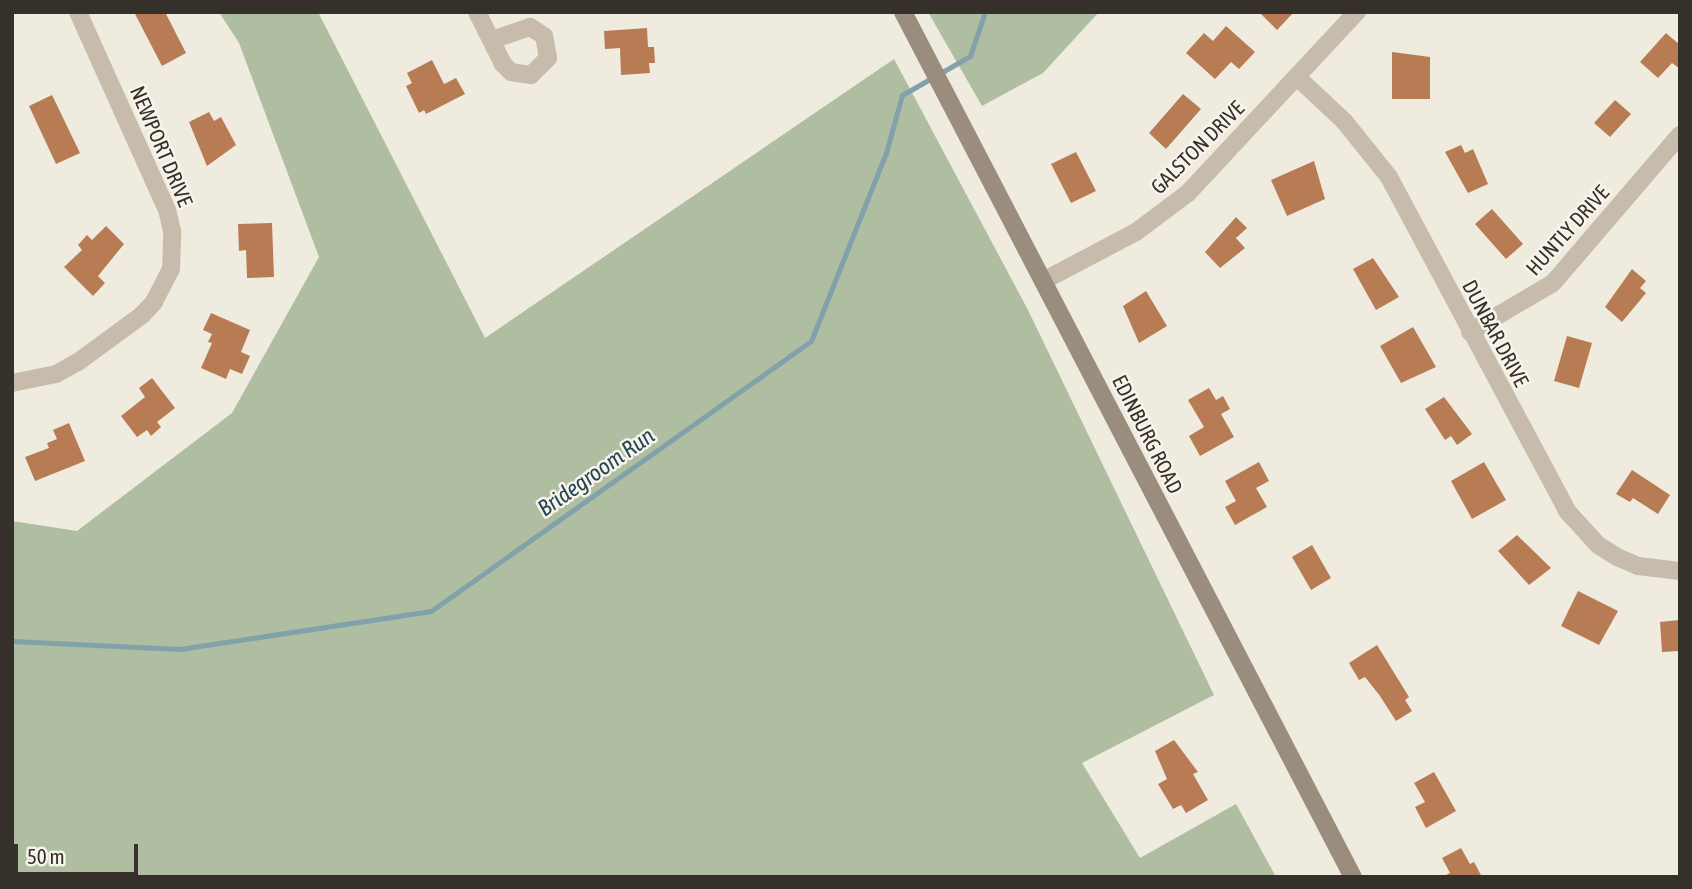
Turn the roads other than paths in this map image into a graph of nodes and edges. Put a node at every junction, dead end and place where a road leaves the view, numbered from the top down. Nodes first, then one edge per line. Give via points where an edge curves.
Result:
1 (78, 12) edge
2 (477, 12) edge
3 (903, 12) edge
4 (1357, 12) edge
5 (492, 40) dead end
6 (1297, 77) junction
7 (1680, 135) edge
8 (1043, 281) junction
9 (1469, 332) junction
10 (12, 383) edge
11 (1680, 571) edge
12 (1353, 877) edge

1 - 10 street, NEWPORT DRIVE via 167,210 172,231 171,269 142,315 78,362 56,374
2 - 5 street
3 - 8 main road, EDINBURG ROAD
4 - 6 street, GALSTON DRIVE
6 - 8 street, GALSTON DRIVE via 1163,214
6 - 9 street, DUNBAR DRIVE via 1344,121 1389,177
7 - 9 street, HUNTLY DRIVE via 1553,283
8 - 12 main road, EDINBURG ROAD
9 - 11 street, DUNBAR DRIVE via 1581,529 1617,557 1638,566

